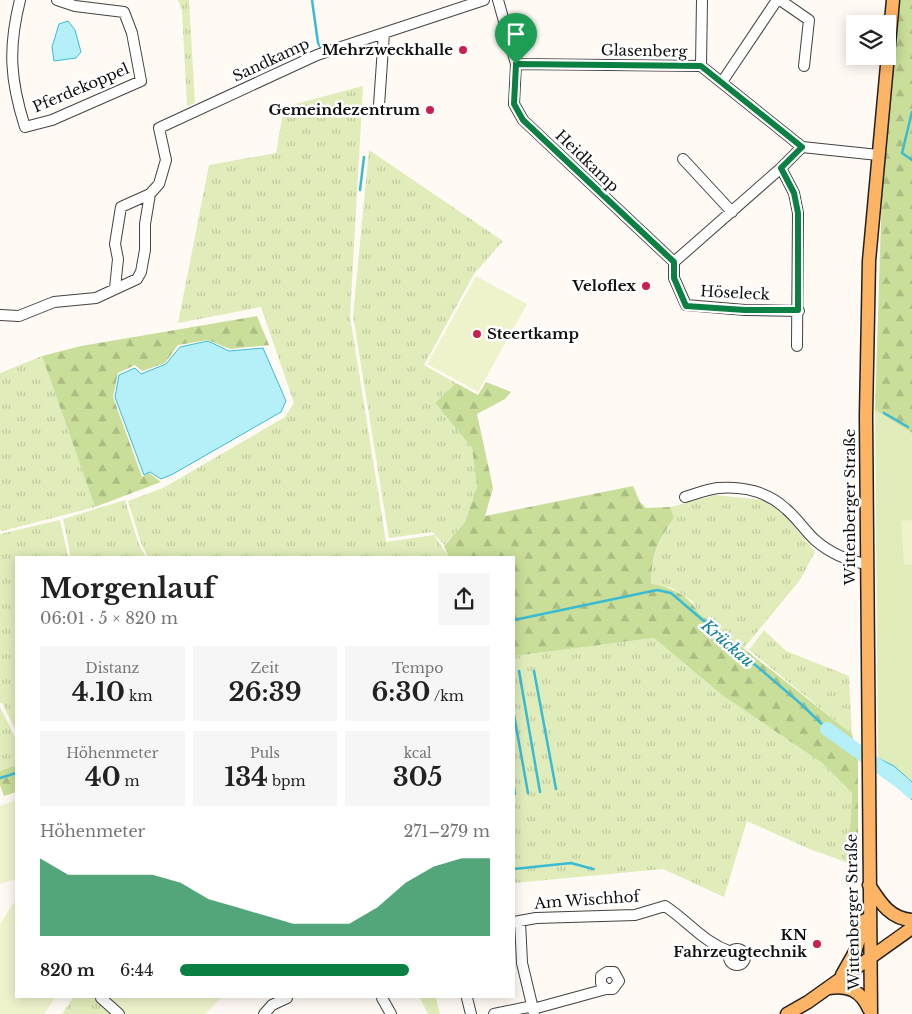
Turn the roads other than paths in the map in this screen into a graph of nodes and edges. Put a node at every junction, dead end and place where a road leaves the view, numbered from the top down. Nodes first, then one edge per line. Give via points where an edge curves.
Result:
1 (20, 0) edge
2 (56, 0) edge
3 (484, 0) edge
4 (498, 0) edge
5 (702, 0) edge
6 (778, 0) edge
7 (893, 0) edge
8 (474, 2) edge
9 (384, 33) junction
10 (516, 64) junction
11 (701, 66) junction
12 (804, 66) dead end
13 (722, 82) junction
14 (380, 105) dead end
15 (802, 147) junction
16 (878, 155) junction
17 (683, 159) dead end
18 (781, 168) junction
19 (150, 194) junction
20 (732, 212) junction
21 (674, 262) junction
22 (115, 288) junction
23 (798, 310) junction
24 (0, 315) edge
25 (797, 346) dead end
26 (685, 497) dead end
27 (867, 564) junction
28 (869, 885) junction
29 (869, 908) junction
30 (912, 920) edge
31 (517, 921) edge
32 (912, 928) edge
33 (730, 952) dead end
34 (870, 957) junction
35 (834, 984) junction
36 (606, 988) dead end
37 (101, 998) edge
38 (287, 998) edge
39 (382, 998) edge
40 (468, 998) edge
41 (533, 1011) edge
42 (119, 1014) edge
43 (264, 1014) edge
44 (391, 1014) edge
45 (470, 1014) edge
46 (494, 1014) edge
47 (787, 1014) edge
48 (871, 1014) edge

1 - 2 street, Pferdekoppel via 12,31 12,68 15,98 25,127 52,120 141,81 132,33 124,12
3 - 8 street, Sandkamp
4 - 10 street, Heidkamp
5 - 11 street
6 - 12 street via 809,20
6 - 13 street
7 - 16 main road, Wittenberger Straße
8 - 9 street, Sandkamp
9 - 14 street
9 - 19 street, Sandkamp via 317,54 159,128 166,160 159,184
10 - 11 street, Glasenberg
10 - 21 street, Heidkamp via 514,104 523,120
11 - 13 street, Glasenberg
13 - 15 street, Glasenberg
15 - 16 street
15 - 18 street
16 - 27 main road, Wittenberger Straße via 869,261
17 - 20 street
18 - 20 street
18 - 23 street via 794,193 798,213
19 - 22 street via 141,272 137,279
19 - 22 street via 121,207 115,244 118,259
20 - 21 street
21 - 23 street, Höseleck via 674,278 686,306
22 - 24 street via 96,298 54,302 19,316
23 - 25 street
26 - 27 street via 718,488 757,491 785,508 826,549
27 - 28 main road, Wittenberger Straße
28 - 29 main road, Wittenberger Straße
28 - 30 main road via 885,908 900,918
29 - 34 main road, Wittenberger Straße
29 - 35 main road via 855,952
31 - 33 street, Am Wischhof via 635,915 665,906 683,918 704,940
31 - 41 street, Am Wischhof
32 - 34 main road
34 - 35 main road
34 - 48 main road, Wittenberger Straße
35 - 47 main road
35 - 48 main road via 857,991
36 - 41 street
37 - 42 street
38 - 43 street via 272,1005
39 - 44 street
40 - 45 street
41 - 46 street via 528,1007

